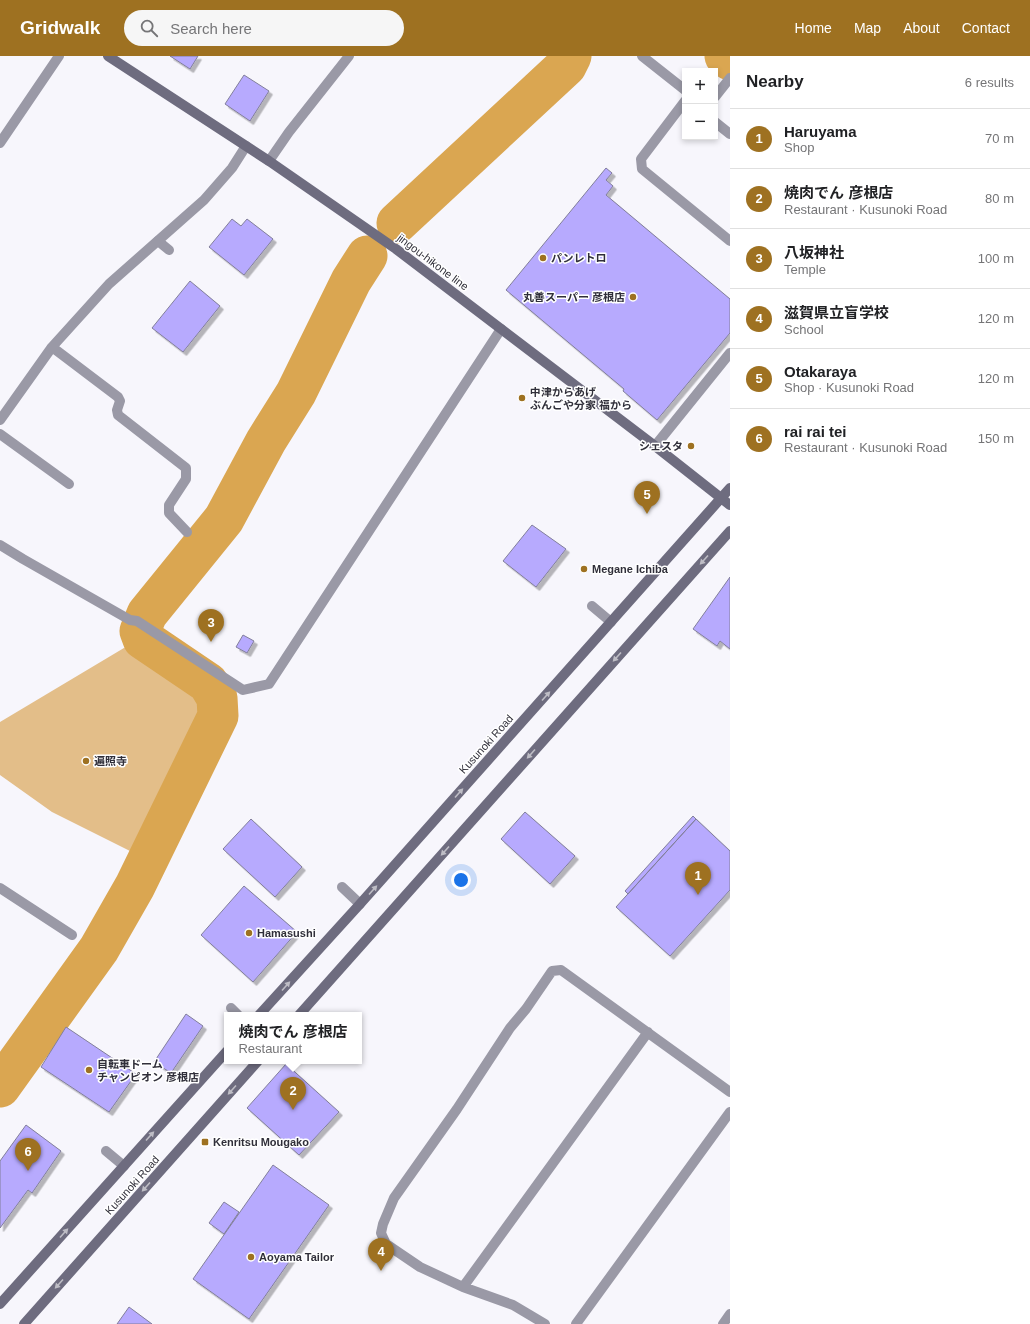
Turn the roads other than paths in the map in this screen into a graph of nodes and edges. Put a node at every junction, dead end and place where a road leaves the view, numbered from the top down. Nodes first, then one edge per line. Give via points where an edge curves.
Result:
1 (59, 56) edge
2 (108, 56) edge
3 (349, 56) edge
4 (642, 56) edge
5 (730, 78) edge
6 (682, 88) edge
7 (718, 93) edge
8 (683, 104) edge
9 (718, 124) edge
10 (730, 134) edge
11 (0, 142) edge
12 (246, 146) junction
13 (269, 161) junction
14 (158, 241) junction
15 (730, 241) edge
16 (169, 250) dead end
17 (501, 329) junction
18 (52, 347) junction
19 (730, 353) edge
20 (0, 420) edge
21 (0, 434) edge
22 (655, 446) junction
23 (69, 484) dead end
24 (730, 488) edge
25 (721, 498) junction
26 (730, 505) edge
27 (730, 531) edge
28 (187, 532) dead end
29 (0, 545) edge
30 (592, 606) dead end
31 (611, 622) junction
32 (342, 887) dead end
33 (0, 888) edge
34 (360, 904) junction
35 (72, 935) dead end
36 (262, 1012) edge
37 (302, 1012) edge
38 (648, 1032) junction
39 (224, 1054) edge
40 (255, 1064) edge
41 (730, 1092) edge
42 (730, 1112) edge
43 (106, 1150) dead end
44 (124, 1166) junction
45 (463, 1286) junction
46 (0, 1304) edge
47 (730, 1314) edge
48 (24, 1324) edge
49 (545, 1324) edge
50 (576, 1324) edge
51 (723, 1324) edge

1 - 11 street
2 - 12 main road, jingou-hikone line
3 - 13 street
4 - 6 street
5 - 7 street
8 - 15 street via 640,159 642,169
9 - 10 street
12 - 13 main road, jingou-hikone line
12 - 14 street via 232,168 204,200
13 - 17 main road, jingou-hikone line via 396,249
14 - 16 street
14 - 18 street via 109,284
17 - 22 main road, jingou-hikone line
17 - 29 street via 269,684 242,690 137,621 130,620
18 - 20 street
18 - 28 street via 118,397 118,415 186,468 186,479 169,505 169,513
19 - 22 street
21 - 23 street
22 - 25 main road, jingou-hikone line
24 - 25 main road, Kusunoki Road
25 - 26 main road, jingou-hikone line
25 - 31 main road, Kusunoki Road
27 -> 37 main road
30 - 31 street
34 -> 31 main road, Kusunoki Road
32 - 34 street
33 - 35 street
36 -> 34 main road, Kusunoki Road
38 - 41 street
38 - 45 street
38 - 45 street via 561,970 552,971 510,1028 458,1109 394,1198 381,1233 386,1244 420,1267
44 -> 39 main road, Kusunoki Road
40 -> 48 main road, Kusunoki Road
42 - 50 street
43 - 44 street
46 -> 44 main road, Kusunoki Road
45 - 49 street via 519,1308
47 - 51 street

